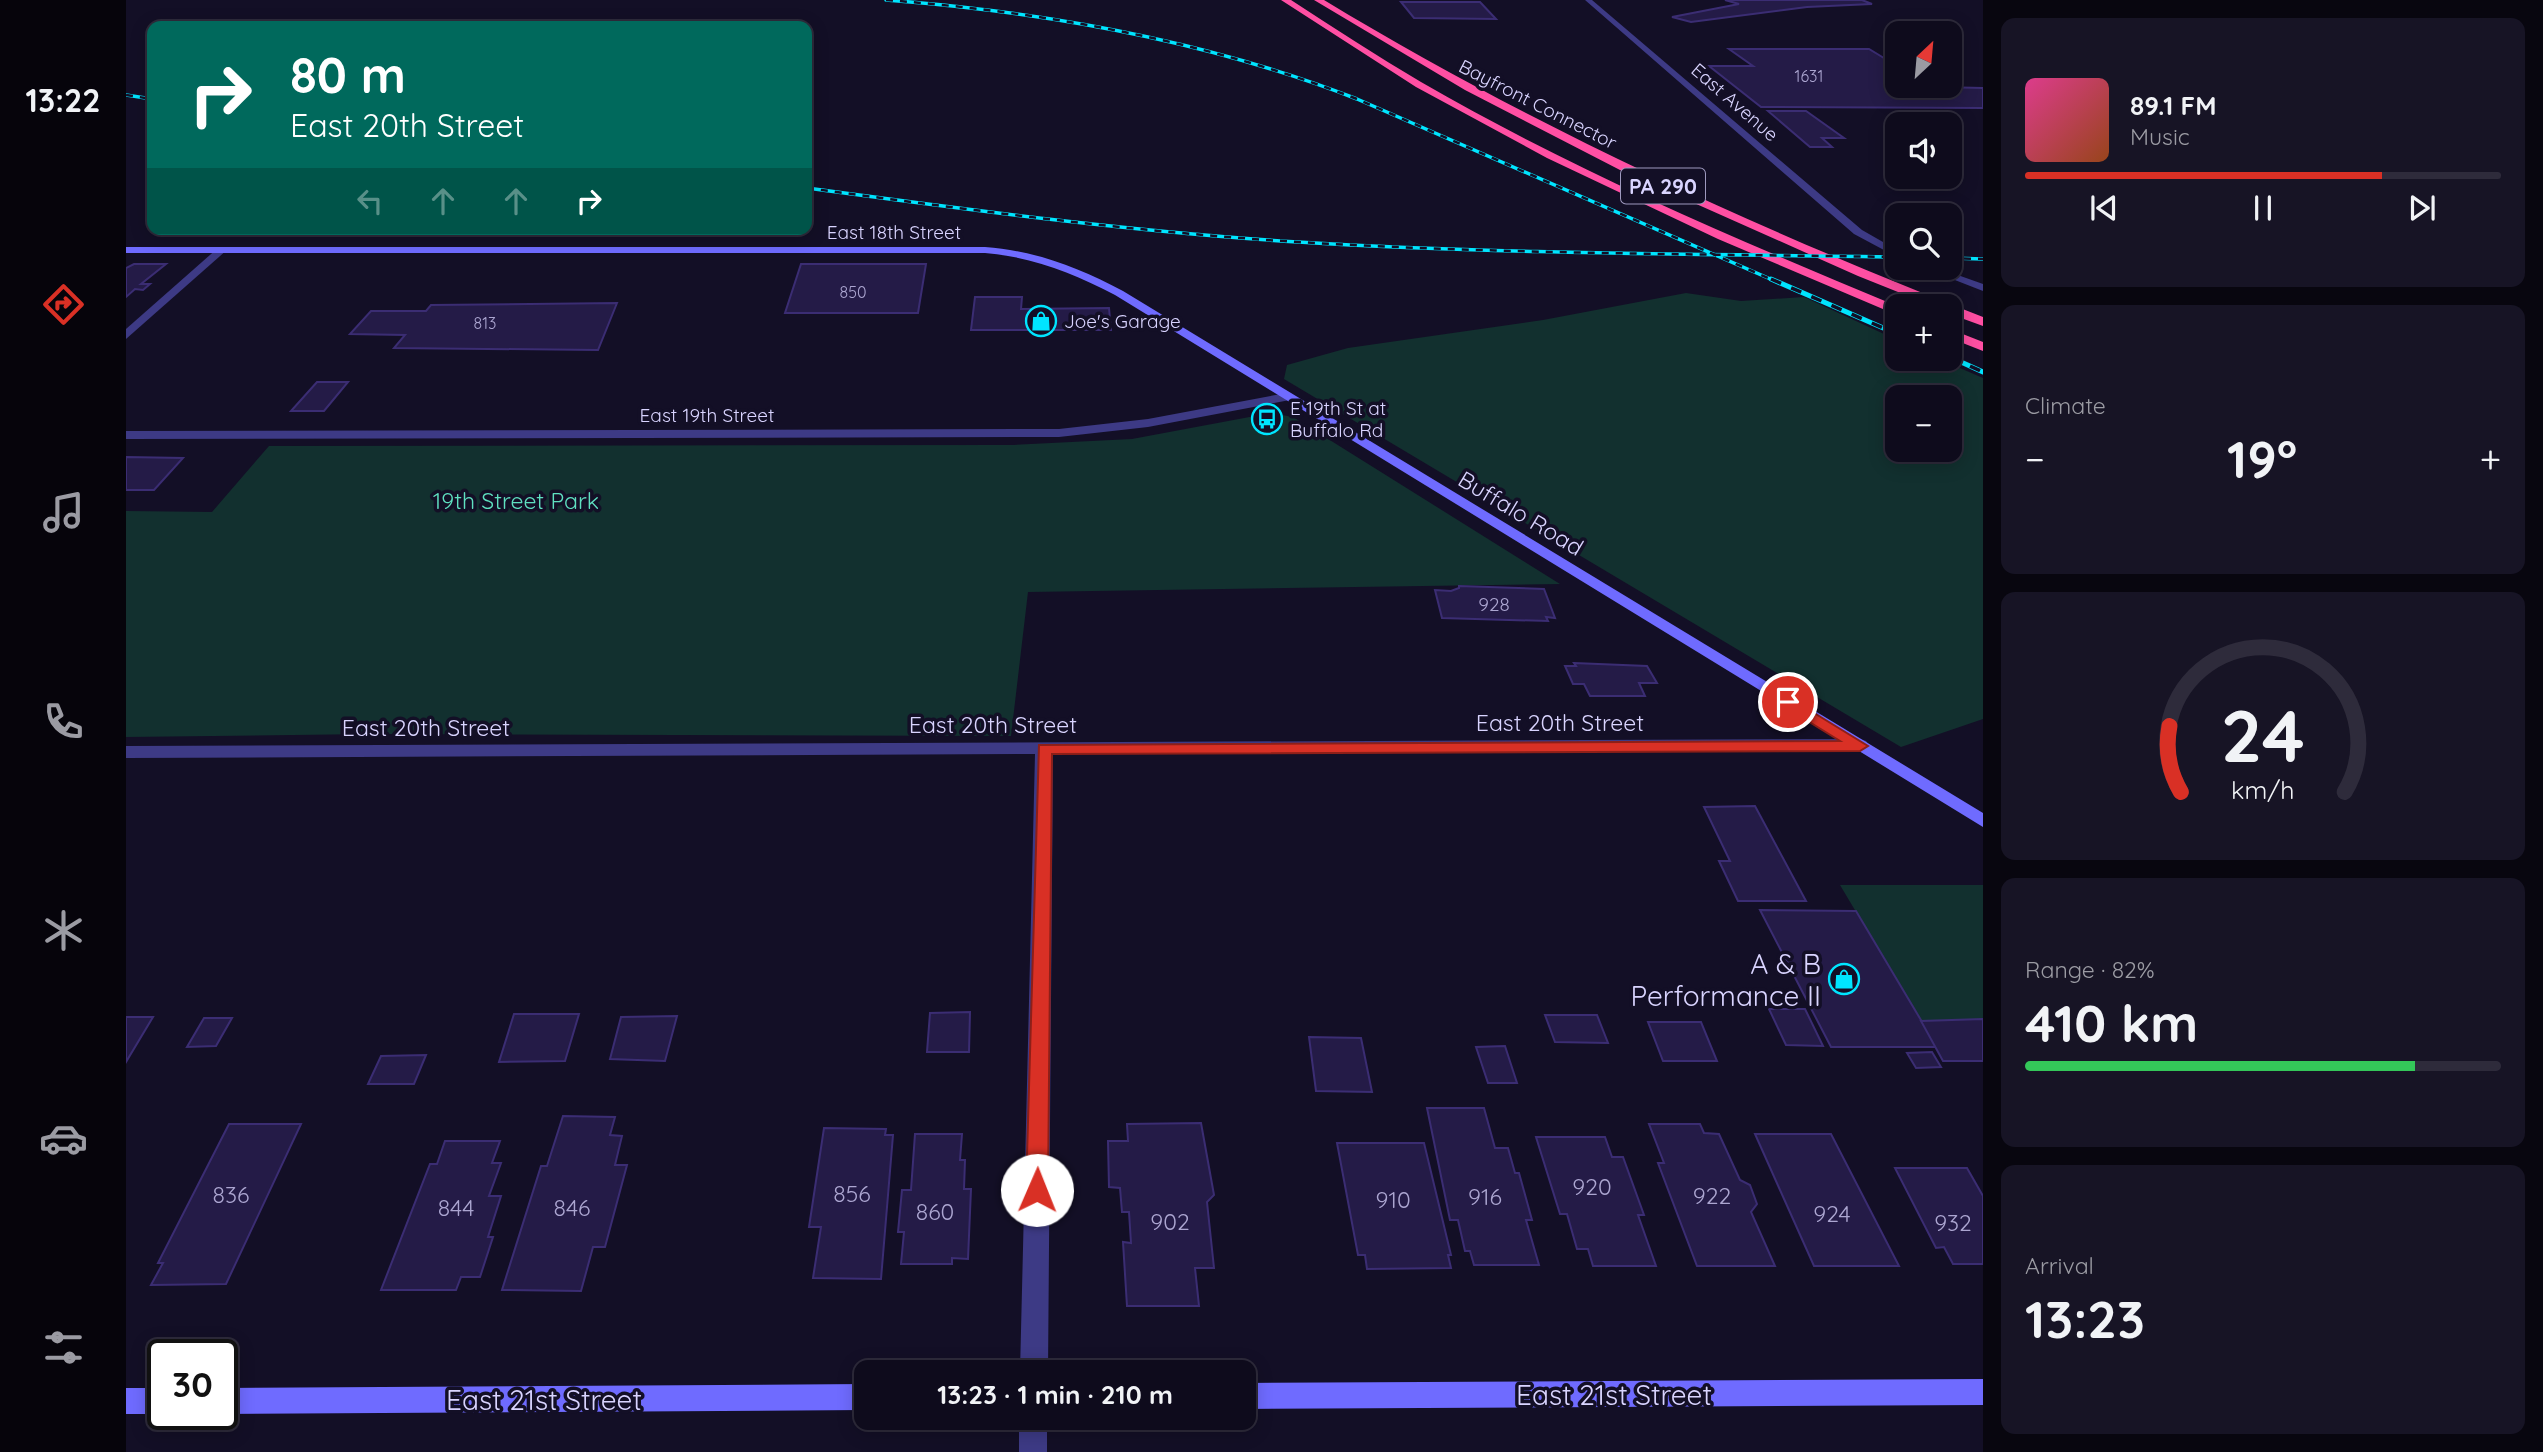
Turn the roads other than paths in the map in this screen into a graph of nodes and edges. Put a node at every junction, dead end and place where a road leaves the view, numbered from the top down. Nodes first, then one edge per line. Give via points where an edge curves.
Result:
1 (1285, 0) edge
2 (1318, 0) edge
3 (1588, 0) edge
4 (1885, 247) edge
5 (223, 249) junction
6 (126, 250) edge
7 (1032, 254) joint
8 (1961, 280) edge
9 (1983, 288) edge
10 (1916, 294) edge
11 (1885, 306) edge
12 (1962, 314) edge
13 (1983, 322) edge
14 (126, 335) edge
15 (1962, 338) edge
16 (1983, 347) edge
17 (1286, 397) junction
18 (126, 435) edge
19 (1860, 746) junction
20 (1044, 749) junction
21 (126, 752) edge
22 (1983, 821) edge
23 (1034, 1360) edge
24 (1983, 1392) edge
25 (1256, 1396) edge
26 (854, 1397) edge
27 (126, 1401) edge
28 (147, 1401) edge
29 (238, 1401) edge
30 (1033, 1430) edge
31 (1033, 1452) edge

1 - 11 highway, Bayfront Connector / PA 290 via 1438,96 1584,171
2 - 10 highway, Bayfront Connector / PA 290 via 1476,95 1643,177
3 - 4 street, East Avenue via 1858,232
5 - 6 main road, East 18th Street
5 - 7 main road, East 18th Street via 985,250
5 - 14 street
7 - 17 main road, Buffalo Road via 1119,293
8 - 9 street
12 - 13 highway
15 - 16 highway
17 - 18 street, East 19th Street via 1148,423 1059,433
17 - 19 main road, Buffalo Road
19 - 20 street, East 20th Street
19 - 22 main road, Buffalo Road
20 - 21 street, East 20th Street
20 - 23 street
24 - 25 main road, East 21st Street
26 - 29 main road, East 21st Street
27 - 28 main road
30 - 31 street

